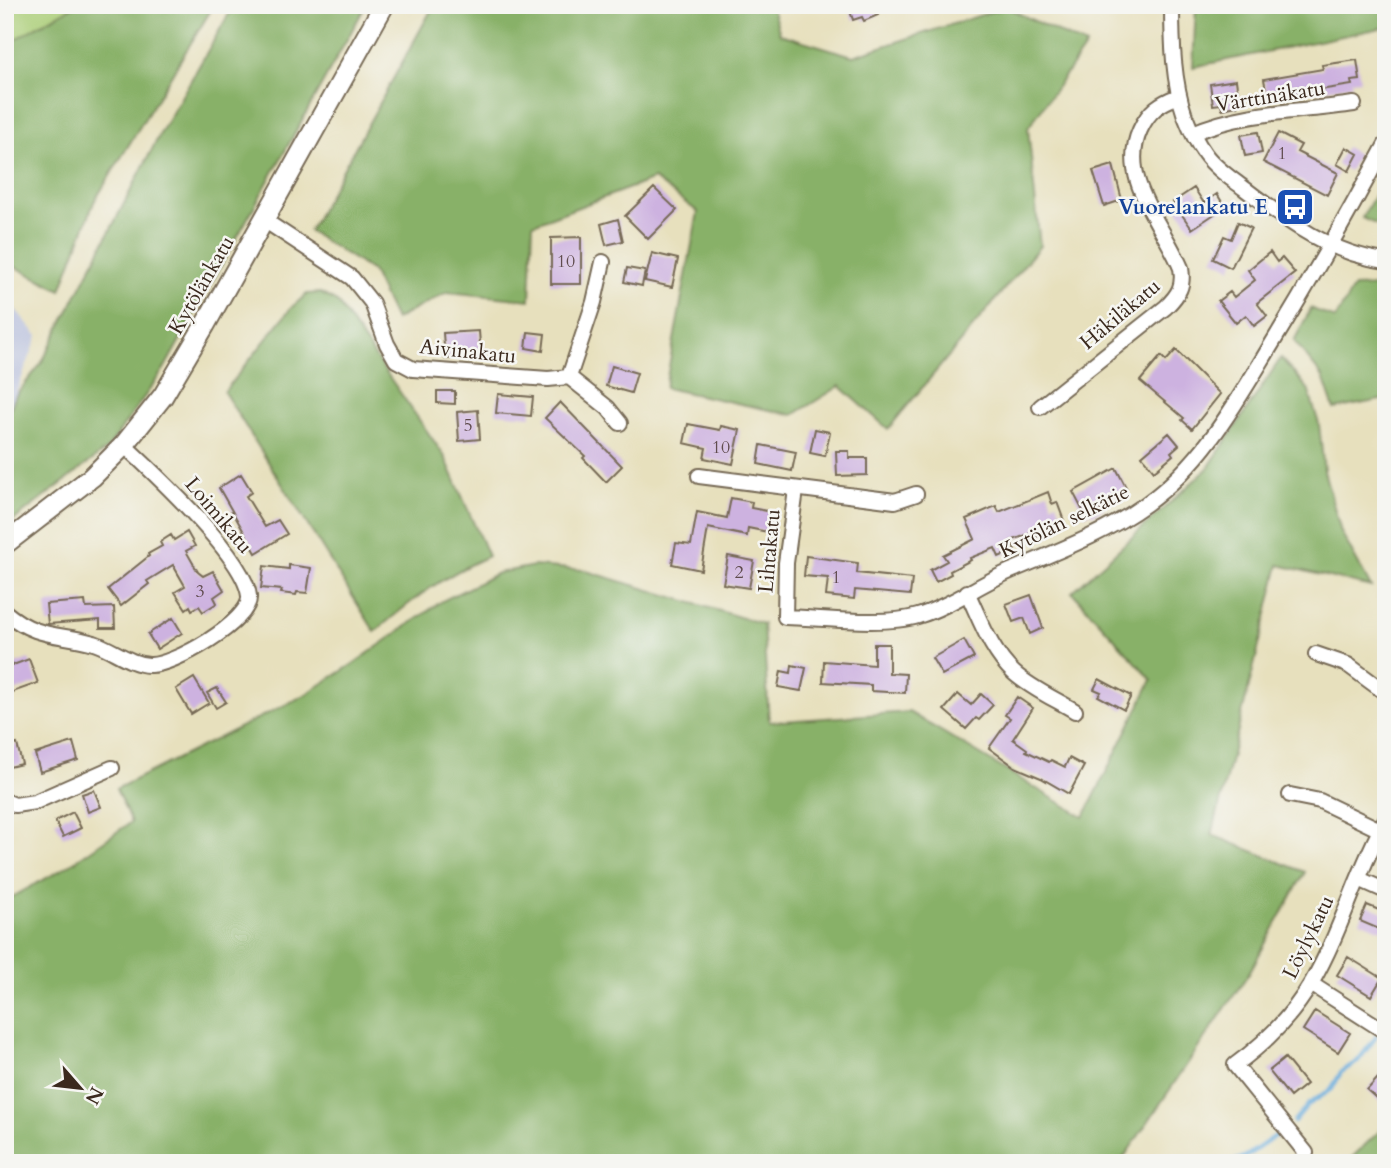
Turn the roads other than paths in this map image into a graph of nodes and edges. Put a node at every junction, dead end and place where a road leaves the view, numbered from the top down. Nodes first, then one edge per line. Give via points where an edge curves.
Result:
1 (384, 5) edge
2 (1172, 5) edge
3 (1179, 96) junction
4 (1354, 104) dead end
5 (1193, 133) junction
6 (1386, 144) edge
7 (264, 220) junction
8 (1330, 246) junction
9 (1386, 261) edge
10 (603, 262) dead end
11 (569, 377) junction
12 (1040, 407) dead end
13 (620, 423) dead end
14 (124, 445) junction
15 (699, 476) dead end
16 (796, 489) junction
17 (916, 494) dead end
18 (5, 544) edge
19 (967, 592) junction
20 (5, 611) edge
21 (785, 617) joint
22 (1316, 654) dead end
23 (1386, 693) edge
24 (1075, 711) dead end
25 (112, 768) dead end
26 (1290, 795) dead end
27 (5, 801) edge
28 (1383, 825) edge
29 (1359, 880) junction
30 (1386, 891) edge
31 (1311, 984) junction
32 (1386, 1032) edge
33 (1306, 1153) dead end

1 - 7 street, Kytölänkatu
2 - 3 street
3 - 5 street
3 - 12 street, Häkiläkatu via 1150,111 1135,142 1132,163 1143,196 1181,268 1181,289 1167,307
4 - 5 street, Värttinäkatu via 1241,118
5 - 8 street via 1206,155 1225,173
6 - 8 street, Kytölän selkätie
7 - 11 street, Aivinakatu via 363,289 396,360 413,369
7 - 14 street, Kytölänkatu via 163,396
8 - 9 street
8 - 19 street, Kytölän selkätie via 1217,433 1175,480 1122,520
10 - 11 street
11 - 13 street
14 - 18 street, Kytölänkatu via 92,477
14 - 20 street, Loimikatu via 221,545 250,597 245,612 230,627 166,663 152,666 94,643 40,634
15 - 16 street, Lihtakatu
16 - 17 street, Lihtakatu via 895,501
16 - 21 street, Lihtakatu via 786,562
19 - 21 street, Kytölän selkätie via 926,613 899,620
19 - 24 street via 1000,657 1014,673
22 - 23 street via 1348,665
25 - 27 street via 35,802 15,806
26 - 28 street
28 - 29 street, Löylykatu
29 - 30 street
29 - 31 street, Löylykatu
31 - 32 street
31 - 33 street, Löylykatu via 1275,1031 1235,1065

